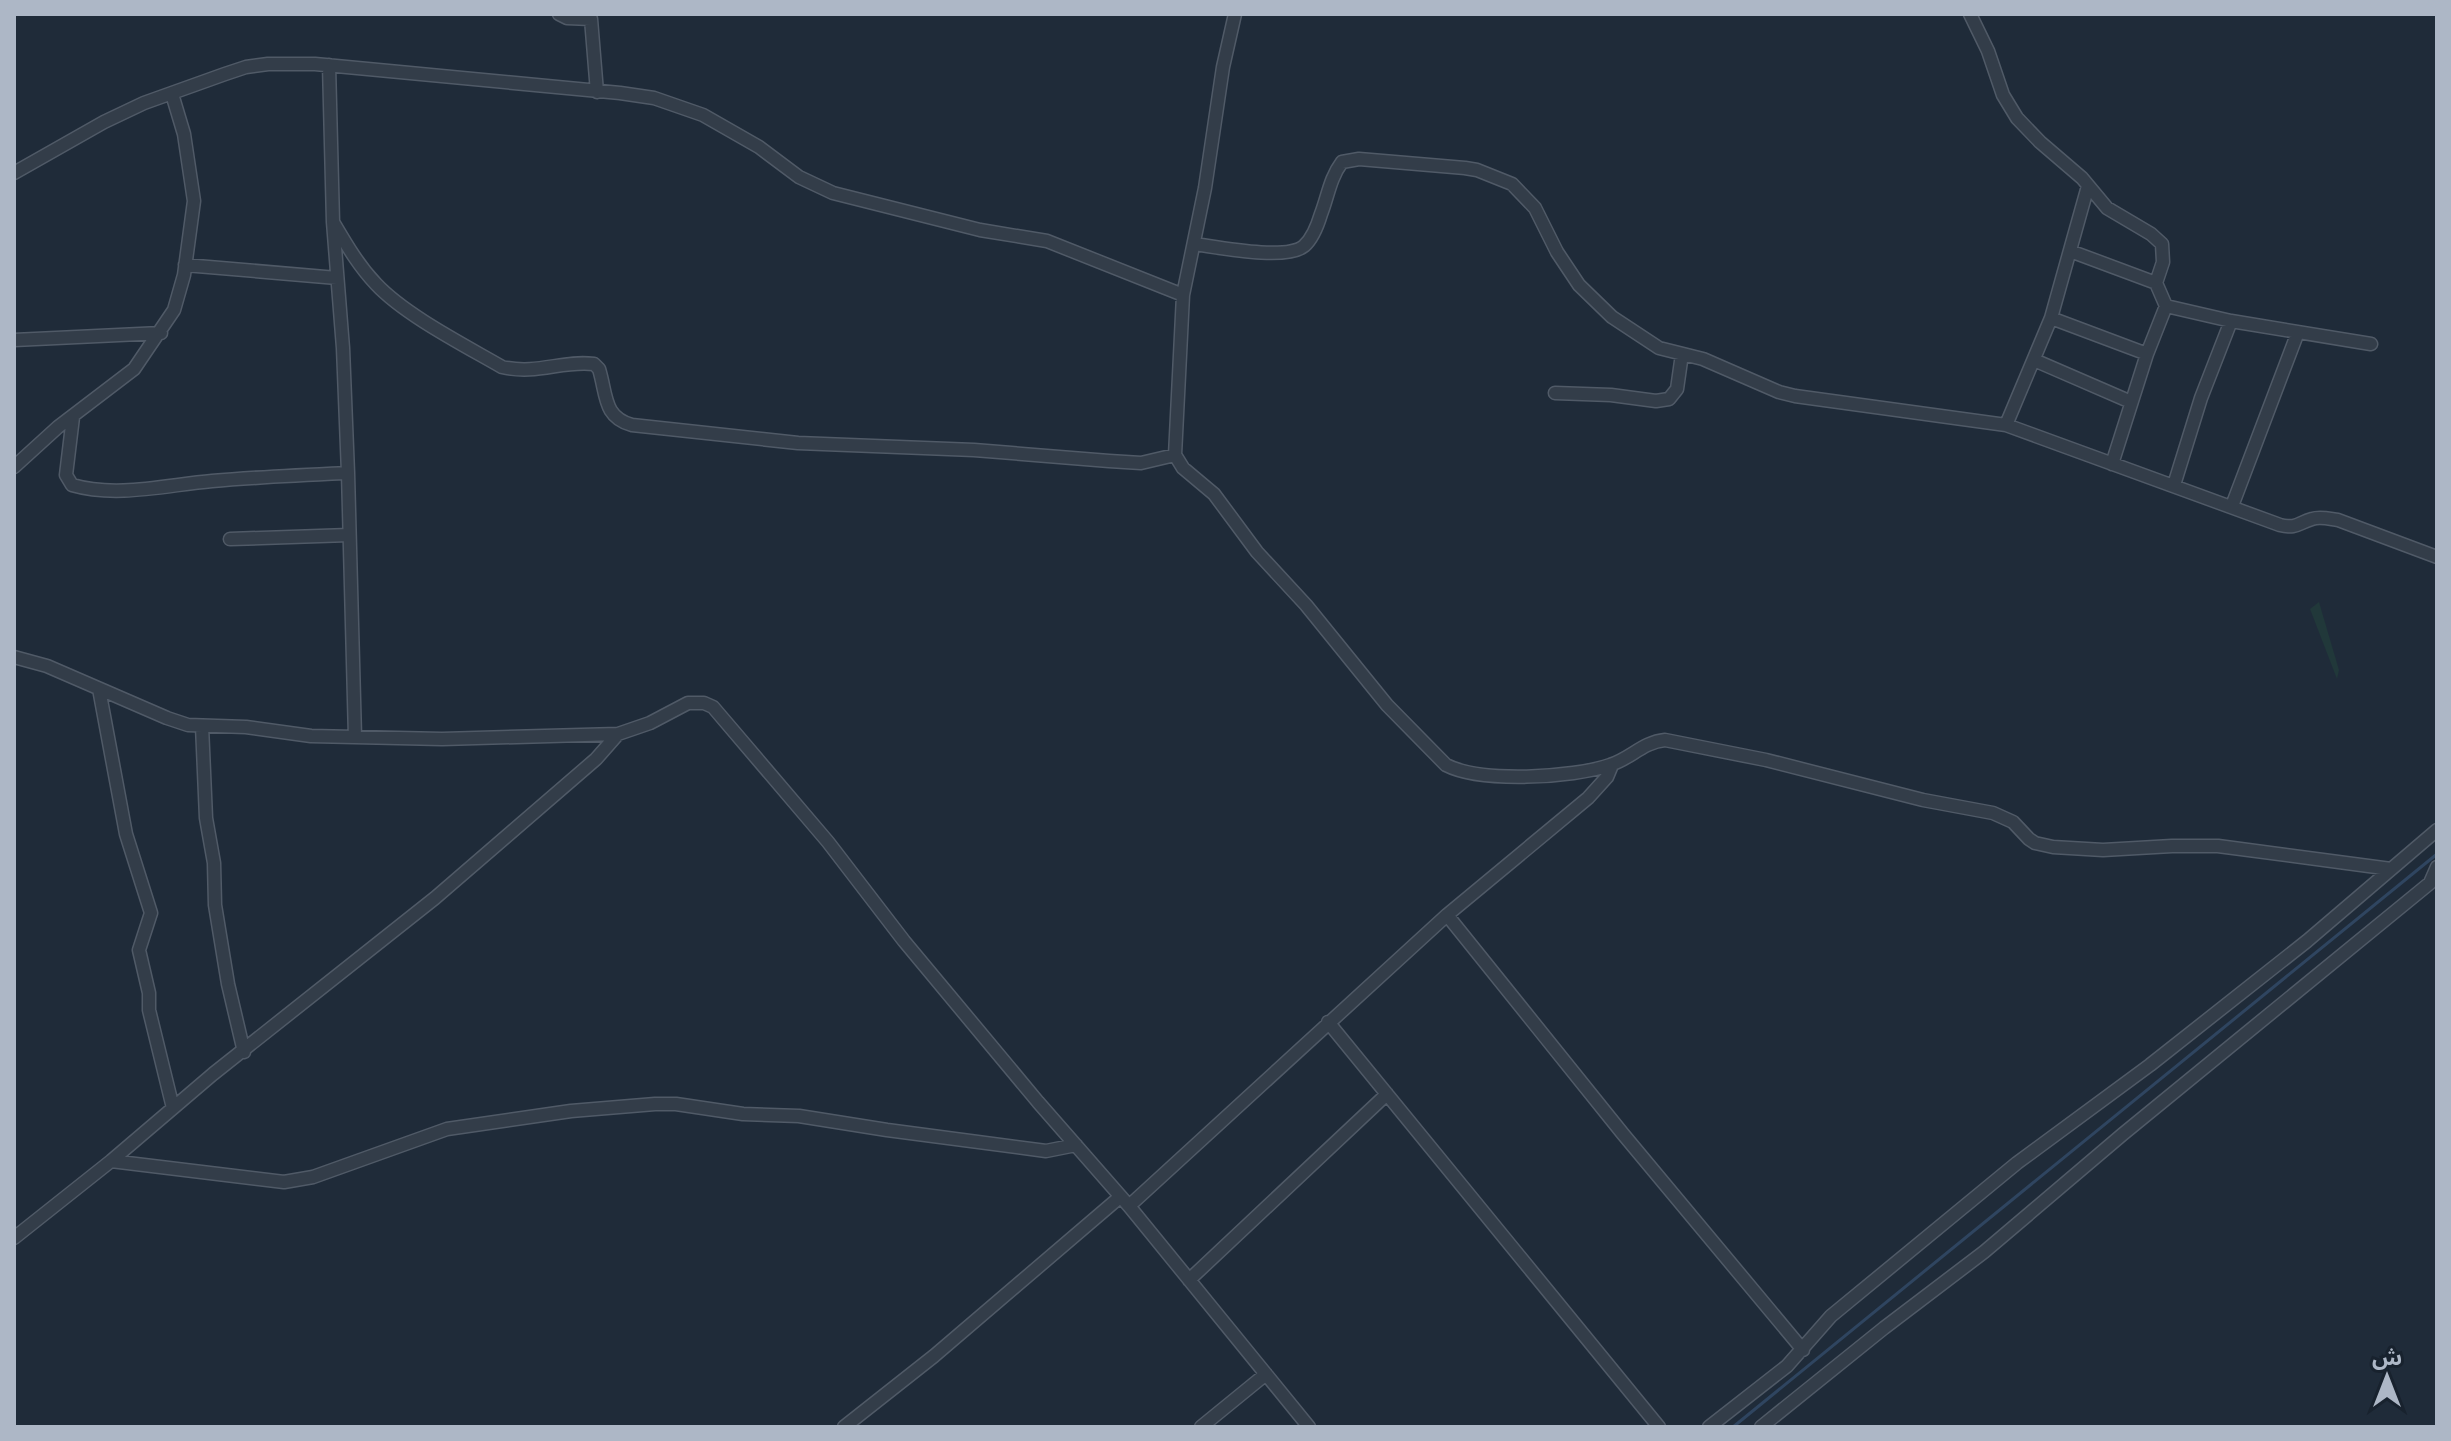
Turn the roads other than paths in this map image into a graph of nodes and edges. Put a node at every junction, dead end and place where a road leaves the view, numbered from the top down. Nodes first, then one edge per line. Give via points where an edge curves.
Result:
1 (559, 14) edge
2 (1235, 14) edge
3 (1970, 14) edge
4 (329, 65) junction
5 (597, 92) junction
6 (172, 94) junction
7 (14, 173) edge
8 (2088, 186) junction
9 (333, 222) junction
10 (1194, 244) junction
11 (2070, 251) junction
12 (185, 265) junction
13 (337, 278) junction
14 (2156, 283) junction
15 (1183, 295) junction
16 (2166, 306) junction
17 (2051, 318) junction
18 (2231, 321) junction
19 (2298, 332) junction
20 (161, 333) junction
21 (14, 340) edge
22 (2371, 344) dead end
23 (1682, 354) junction
24 (2147, 354) junction
25 (2034, 360) junction
26 (1555, 393) dead end
27 (2131, 402) junction
28 (73, 417) junction
29 (2006, 425) junction
30 (1175, 455) junction
31 (2112, 464) junction
32 (14, 467) edge
33 (348, 473) junction
34 (2174, 485) junction
35 (2232, 506) junction
36 (349, 535) junction
37 (230, 539) dead end
38 (2437, 557) edge
39 (14, 657) edge
40 (99, 689) junction
41 (202, 726) junction
42 (618, 734) junction
43 (355, 737) junction
44 (1612, 765) junction
45 (2437, 830) edge
46 (2437, 867) edge
47 (2391, 869) junction
48 (2434, 888) edge
49 (1447, 915) junction
50 (1328, 1022) junction
51 (244, 1052) junction
52 (1387, 1094) junction
53 (173, 1108) junction
54 (1076, 1145) junction
55 (111, 1161) junction
56 (1125, 1202) junction
57 (14, 1238) edge
58 (1189, 1280) junction
59 (1803, 1350) junction
60 (1266, 1374) junction
61 (844, 1427) edge
62 (1201, 1427) edge
63 (1309, 1427) edge
64 (1659, 1427) edge
65 (1709, 1427) edge
66 (1761, 1427) edge

1 - 5 street via 591,19
2 - 10 street
3 - 8 street via 2017,118
4 - 5 street
4 - 6 street via 246,67
4 - 9 street
5 - 15 street via 654,98 703,115 833,193 1047,241
6 - 7 street via 104,122
6 - 12 street via 194,201
8 - 11 street
8 - 14 street via 2107,208 2162,244
9 - 13 street
9 - 30 street via 355,260 400,305 502,367 518,371 594,364 613,416 621,422 798,443 1141,463
10 - 15 street
10 - 23 street via 1285,253 1301,248 1316,225 1336,171 1351,159 1477,170 1512,184 1525,196 1579,285 1612,317 1659,348
11 - 14 street
11 - 17 street
12 - 13 street
12 - 20 street via 174,310
13 - 33 street
14 - 16 street
15 - 30 street
16 - 18 street
16 - 24 street
17 - 24 street
17 - 25 street
18 - 19 street
18 - 34 street
19 - 22 street
19 - 35 street
20 - 21 street
20 - 28 street via 134,369
23 - 26 street via 1677,389 1669,399
23 - 29 street via 1795,396
24 - 27 street
25 - 27 street
25 - 29 street
27 - 31 street
28 - 32 street
28 - 33 street via 66,475 72,485 84,488 129,490
29 - 31 street
30 - 44 street via 1214,494 1387,705 1446,765 1467,773 1525,777
31 - 34 street
33 - 36 street
34 - 35 street
35 - 38 street via 2286,526 2322,517 2338,520
36 - 37 street
36 - 43 street
39 - 40 street
40 - 41 street via 167,718
40 - 53 street via 126,834 151,913 139,950
41 - 43 street
41 - 51 street via 215,905
42 - 43 street
42 - 51 street via 435,898
42 - 54 street via 688,703 713,707
44 - 47 street via 1649,743 1665,740 1993,813 2013,822 2035,843 2053,847 2218,846
44 - 49 street via 1588,798
45 - 47 street
46 - 48 street
47 - 59 street via 2150,1065 2017,1163 1831,1316
48 - 66 street
49 - 50 street
49 - 59 street
50 - 52 street
50 - 56 street
51 - 53 street
52 - 58 street
52 - 64 street
53 - 55 street
54 - 55 street via 1046,1151 799,1116 655,1104 447,1129 294,1181
54 - 56 street
55 - 57 street
56 - 58 street
56 - 61 street
58 - 60 street
59 - 65 street
60 - 62 street
60 - 63 street

